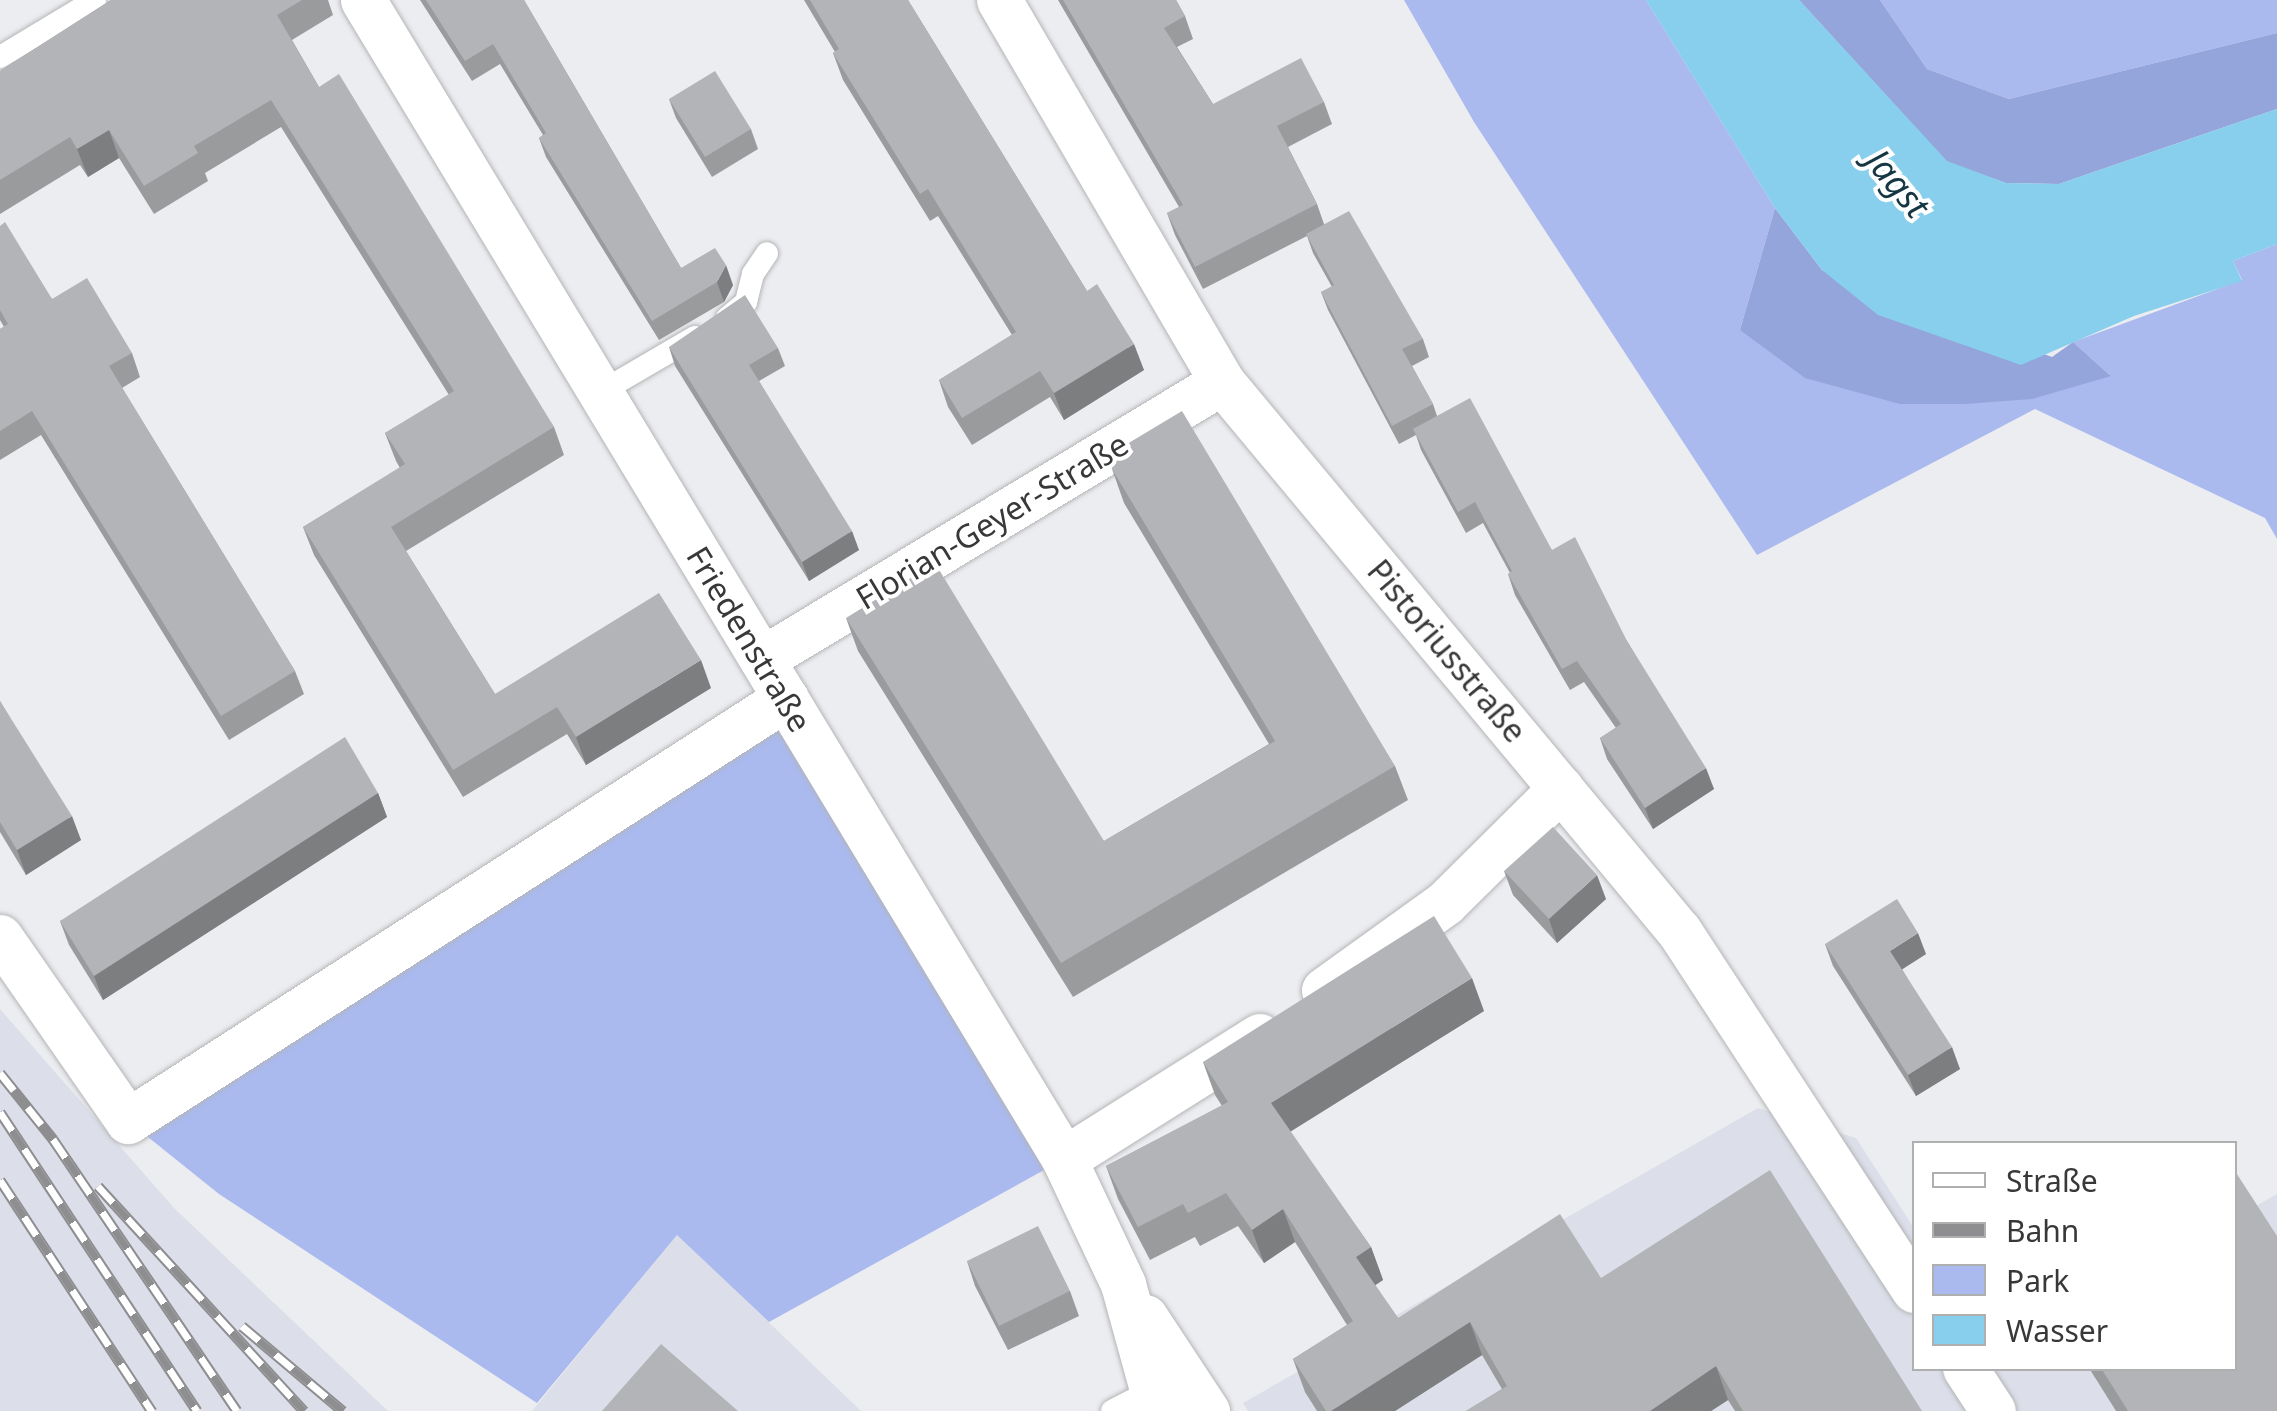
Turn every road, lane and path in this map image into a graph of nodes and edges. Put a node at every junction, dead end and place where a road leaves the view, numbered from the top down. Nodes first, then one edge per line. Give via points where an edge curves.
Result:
1 (95, 0) edge
2 (363, 0) edge
3 (999, 0) edge
4 (0, 57) edge
5 (767, 253) dead end
6 (1222, 382) junction
7 (598, 393) junction
8 (762, 659) junction
9 (786, 698) junction
10 (1561, 788) junction
11 (0, 937) edge
12 (1064, 1159) junction
13 (1123, 1284) junction
14 (1912, 1287) edge
15 (1967, 1371) edge
16 (1155, 1401) edge
17 (1112, 1411) edge
18 (1207, 1411) edge
19 (1993, 1411) edge

1 - 4 lane
2 - 7 street, Friedenstraße
3 - 6 street, Pistoriusstraße
5 - 7 lane via 735,314
6 - 8 street, Florian-Geyer-Straße
6 - 10 street, Pistoriusstraße
7 - 8 street, Friedenstraße
8 - 9 street, Friedenstraße
9 - 11 street via 128,1121
9 - 12 street, Friedenstraße
10 - 12 street via 1445,903 1268,1030
10 - 14 street, Pistoriusstraße via 1679,930
12 - 13 street, Friedenstraße
13 - 16 street, Friedenstraße
13 - 18 street, Friedenstraße
15 - 19 street
16 - 17 lane

